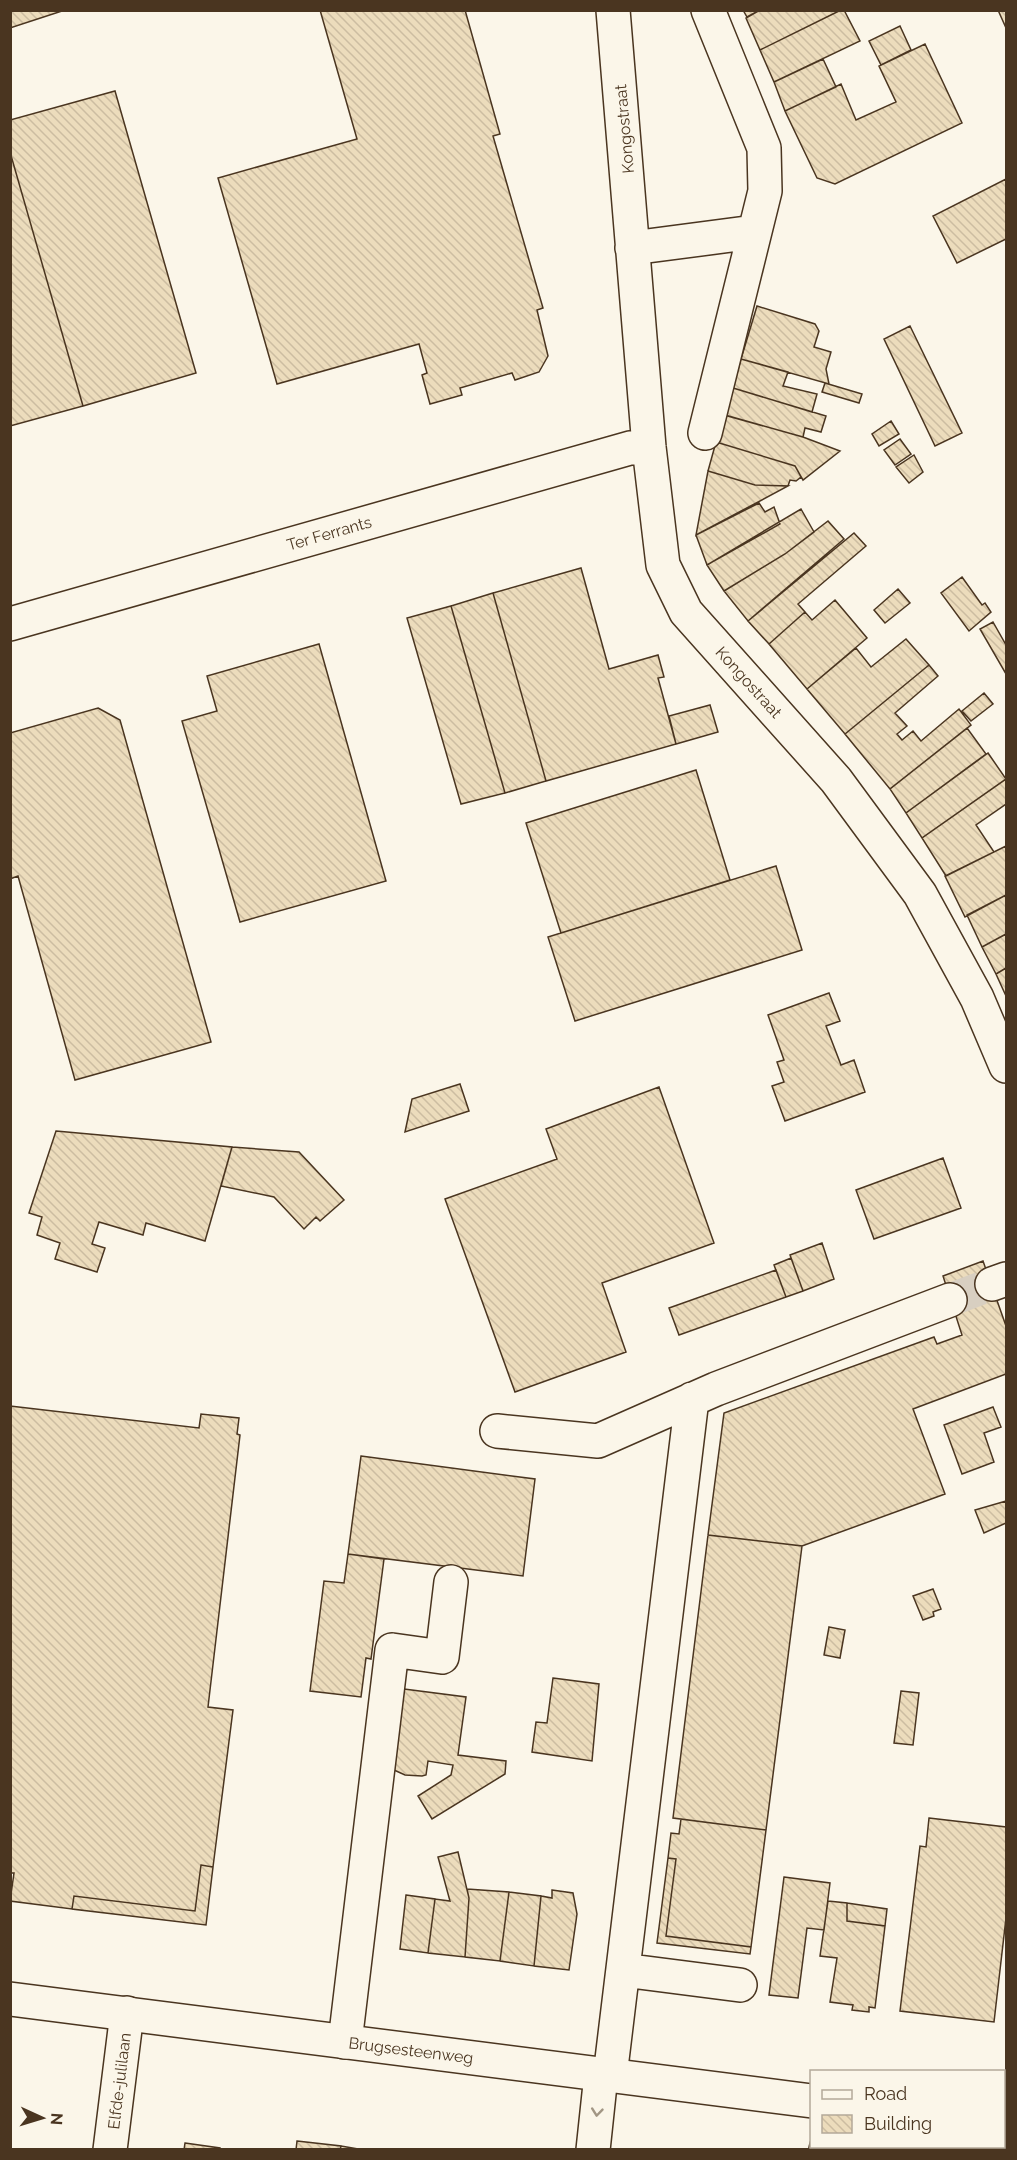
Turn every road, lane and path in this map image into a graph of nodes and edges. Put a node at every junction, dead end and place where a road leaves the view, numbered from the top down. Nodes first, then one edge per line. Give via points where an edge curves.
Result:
1 (613, 10) edge
2 (708, 10) edge
3 (754, 232) junction
4 (632, 248) junction
5 (705, 432) dead end
6 (649, 447) junction
7 (10, 624) edge
8 (1006, 1066) edge
9 (950, 1300) tunnel mouth
10 (692, 1399) junction
11 (498, 1431) dead end
12 (452, 1582) dead end
13 (623, 1971) junction
14 (740, 1985) dead end
15 (10, 1999) edge
16 (127, 2013) junction
17 (345, 2042) junction
18 (606, 2075) junction
19 (810, 2101) edge
20 (110, 2150) edge
21 (593, 2150) edge

1 - 4 street, Kongostraat
2 - 3 street via 764,148 765,191
3 - 4 street
3 - 5 street
4 - 6 street, Kongostraat
6 - 7 street, Ter Ferrants via 630,448
6 - 8 street, Kongostraat via 663,566 686,612 836,780 920,894 977,998
9 - 10 street
10 - 11 street via 598,1441
10 - 13 street
12 - 17 street via 442,1657 392,1650
13 - 14 street
13 - 18 street
15 - 16 street, Brugsesteenweg
16 - 17 street, Brugsesteenweg
16 - 20 street, Elfde-julilaan
17 - 18 street, Brugsesteenweg
18 - 19 street, Brugsesteenweg
18 -> 21 street

